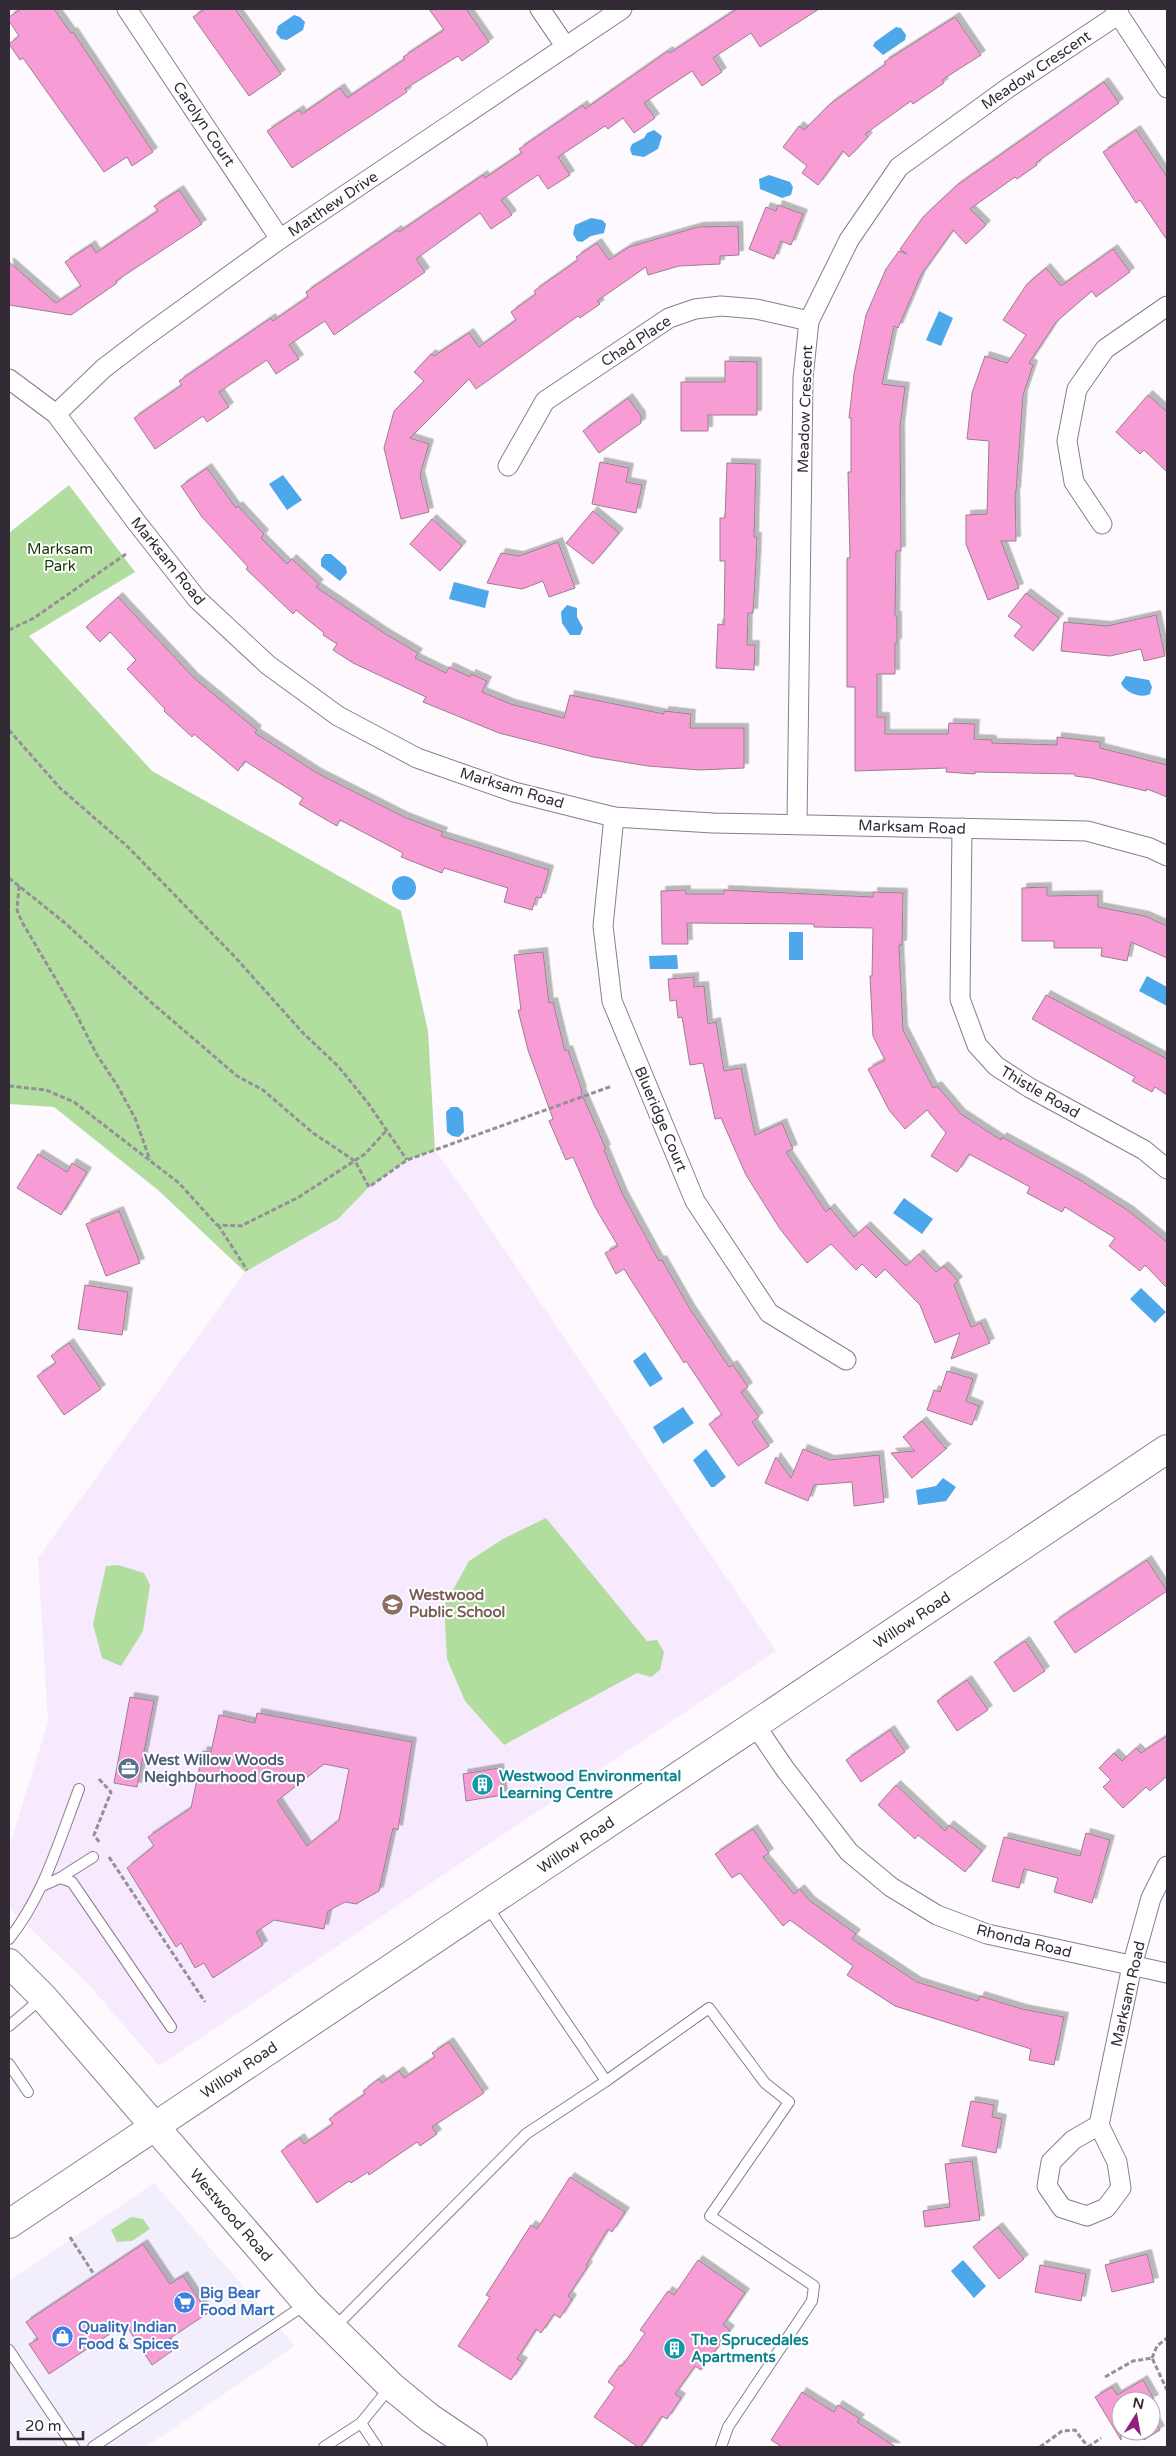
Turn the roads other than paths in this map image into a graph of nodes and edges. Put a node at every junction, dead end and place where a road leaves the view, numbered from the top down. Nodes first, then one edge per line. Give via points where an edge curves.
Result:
1 (127, 9) edge
2 (540, 9) edge
3 (622, 9) edge
4 (1117, 12) edge
5 (566, 47) junction
6 (1167, 88) edge
7 (280, 239) junction
8 (1167, 306) edge
9 (809, 321) junction
10 (9, 379) edge
11 (56, 414) junction
12 (508, 466) dead end
13 (1102, 524) dead end
14 (614, 817) junction
15 (797, 824) junction
16 (962, 828) junction
17 (1167, 856) edge
18 (1167, 1169) edge
19 (846, 1360) dead end
20 (1167, 1449) edge
21 (755, 1725) junction
22 (79, 1789) dead end
23 (92, 1857) dead end
24 (1167, 1866) edge
25 (60, 1878) junction
26 (42, 1886) junction
27 (486, 1905) junction
28 (9, 1939) edge
29 (9, 1962) edge
30 (1132, 1966) junction
31 (1167, 1973) edge
32 (43, 1997) junction
33 (9, 2026) edge
34 (171, 2027) dead end
35 (9, 2064) edge
36 (606, 2081) junction
37 (28, 2092) dead end
38 (1099, 2125) junction
39 (154, 2126) junction
40 (9, 2224) edge
41 (307, 2303) junction
42 (332, 2329) junction
43 (9, 2350) edge
44 (392, 2386) junction
45 (361, 2423) junction
46 (74, 2447) edge
47 (93, 2447) edge
48 (324, 2447) edge
49 (377, 2447) edge
50 (473, 2447) edge
51 (721, 2447) edge

1 - 7 street, Carolyn Court
2 - 5 street
3 - 5 street, Matthew Drive
4 - 6 street
4 - 9 street, Meadow Crescent via 899,167 849,240
5 - 7 street, Matthew Drive
7 - 11 street, Matthew Drive via 104,368
8 - 13 street via 1105,349 1076,389 1067,441 1074,482
9 - 12 street, Chad Place via 756,309 721,306 669,318 546,401
9 - 15 street, Meadow Crescent via 803,378
10 - 11 street, Marksam Road
11 - 14 street, Marksam Road via 197,599 268,665 338,716 417,758 514,792
14 - 15 street, Marksam Road
14 - 19 street, Blueridge Court via 603,926 612,1001 696,1201 769,1313
15 - 16 street, Marksam Road
16 - 17 street, Marksam Road via 1087,831 1150,848
16 - 18 street, Thistle Road via 960,999 977,1044 1003,1071 1144,1150
20 - 21 main road, Willow Road
21 - 27 main road, Willow Road
21 - 30 street, Rhonda Road via 849,1852 891,1887 937,1915 988,1934
22 - 26 lane
23 - 25 lane
24 - 30 street, Marksam Road via 1151,1898
25 - 26 lane
25 - 34 lane via 72,1882
26 - 28 lane
27 - 36 lane
27 - 39 main road, Willow Road
29 - 32 main road, Westwood Road
30 - 31 street, Rhonda Road
30 - 38 street, Marksam Road
32 - 33 lane
32 - 39 main road, Westwood Road
35 - 37 lane
36 - 42 lane via 526,2134
36 - 51 lane via 709,2008 765,2083 789,2102 710,2216 814,2286 814,2293 812,2301 728,2427
38 - 38 street via 1073,2140 1051,2162 1047,2186 1062,2208 1086,2216 1106,2208 1121,2188 1117,2162
39 - 40 main road, Willow Road
39 - 41 main road, Westwood Road
41 - 42 main road, Westwood Road
41 - 47 lane
42 - 44 main road, Westwood Road
43 - 46 lane
44 - 45 lane
44 - 50 main road, Westwood Road via 430,2418
45 - 48 lane
45 - 49 lane

